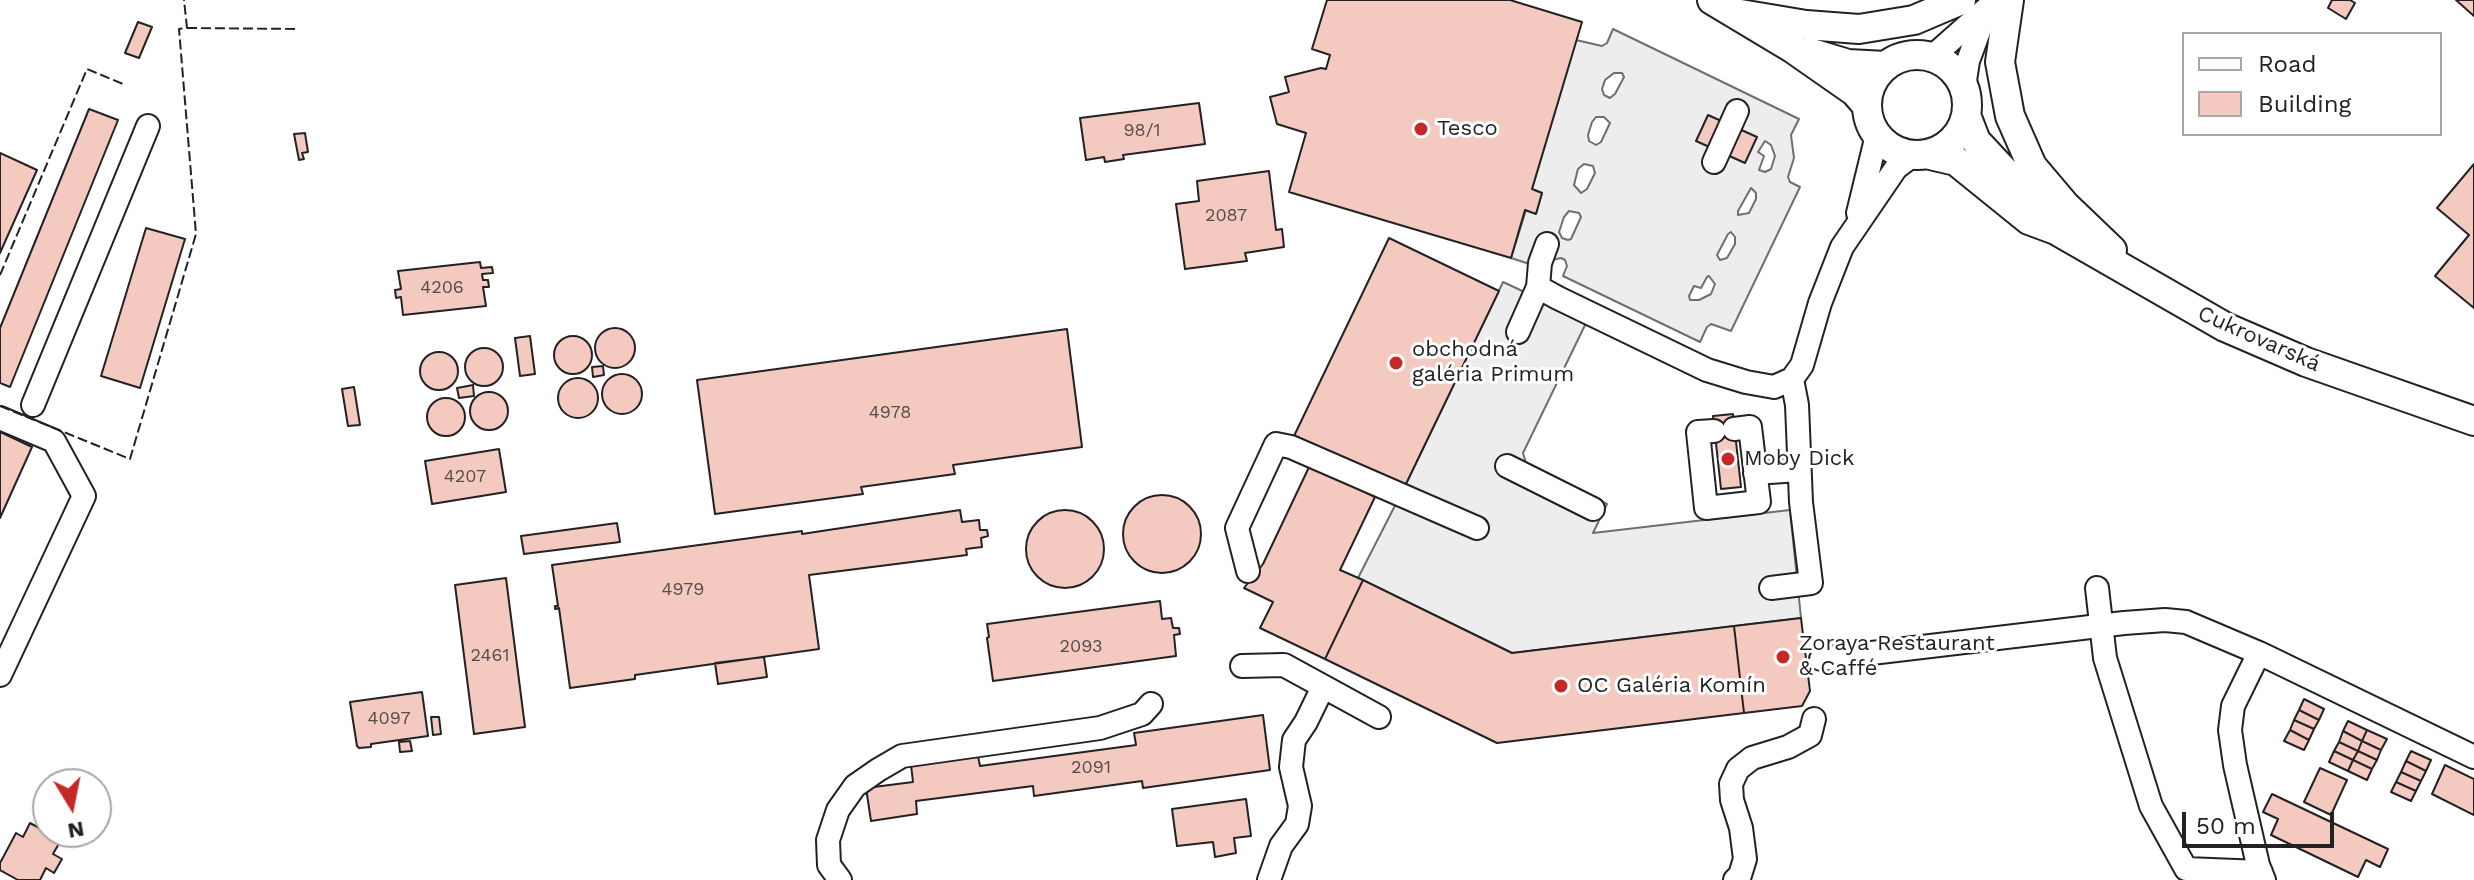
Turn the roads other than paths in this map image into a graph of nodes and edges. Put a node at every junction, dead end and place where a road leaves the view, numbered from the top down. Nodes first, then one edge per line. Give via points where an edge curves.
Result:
1 (1988, 2) edge
2 (1723, 7) edge
3 (1792, 48) junction
4 (1932, 57) junction
5 (1886, 66) junction
6 (1965, 101) junction
7 (1867, 106) junction
8 (1737, 111) dead end
9 (148, 126) dead end
10 (1877, 135) junction
11 (1919, 154) junction
12 (1714, 162) dead end
13 (1855, 225) junction
14 (2056, 230) junction
15 (1547, 244) dead end
16 (2148, 284) junction
17 (1538, 287) junction
18 (1518, 332) dead end
19 (1792, 379) junction
20 (33, 405) dead end
21 (0, 418) edge
22 (2474, 421) edge
23 (1507, 466) dead end
24 (1799, 470) junction
25 (1755, 473) junction
26 (1593, 509) dead end
27 (1477, 528) dead end
28 (1248, 571) dead end
29 (1771, 588) dead end
30 (2097, 588) dead end
31 (2101, 626) junction
32 (2259, 653) junction
33 (1821, 659) dead end
34 (1242, 666) dead end
35 (0, 675) edge
36 (1323, 687) junction
37 (1151, 704) dead end
38 (1379, 717) dead end
39 (1814, 719) dead end
40 (2474, 757) edge
41 (2263, 876) edge
42 (840, 880) edge
43 (1269, 880) edge
44 (1735, 880) edge

1 - 2 main road via 1859,29 1806,25
1 - 4 street
1 - 6 street via 1968,61
1 - 16 main road via 2010,116 2032,166
2 - 3 main road
3 - 5 main road via 1848,64
3 - 7 main road
4 - 5 main road via 1900,58
4 - 6 main road, Cukrovarská via 1956,74
5 - 7 main road via 1875,77
6 - 11 main road via 1958,133 1944,147
6 - 14 main road, Cukrovarská via 1976,141
7 - 10 main road
8 - 12 street
9 - 20 street
10 - 11 main road, Cukrovarská via 1899,152
10 - 13 street
11 - 13 street via 1896,168
11 - 14 main road, Cukrovarská via 1956,161 2029,220
13 - 19 street
14 - 16 main road, Cukrovarská
15 - 17 street
16 - 22 main road, Cukrovarská via 2225,327 2306,362
17 - 18 street
17 - 19 street via 1707,370 1774,387
19 - 24 street
21 - 35 street via 54,441 84,496
23 - 26 street
24 - 25 street
24 - 29 street via 1811,583
25 - 25 street via 1750,427 1698,432 1706,508 1759,502
27 - 28 street via 1276,444 1237,528
30 - 31 street
31 - 32 street via 2186,622
31 - 33 street
31 - 41 street via 2105,658 2151,806 2186,869
32 - 40 street
32 - 41 street via 2233,706 2230,730
34 - 36 street via 1284,665
36 - 38 street
36 - 43 street via 1294,740 1297,824 1281,846
37 - 42 street via 1142,714 1100,728 902,756 855,786 838,810 828,840 829,865
39 - 44 street via 1810,735 1738,769 1731,784 1732,800 1745,859

